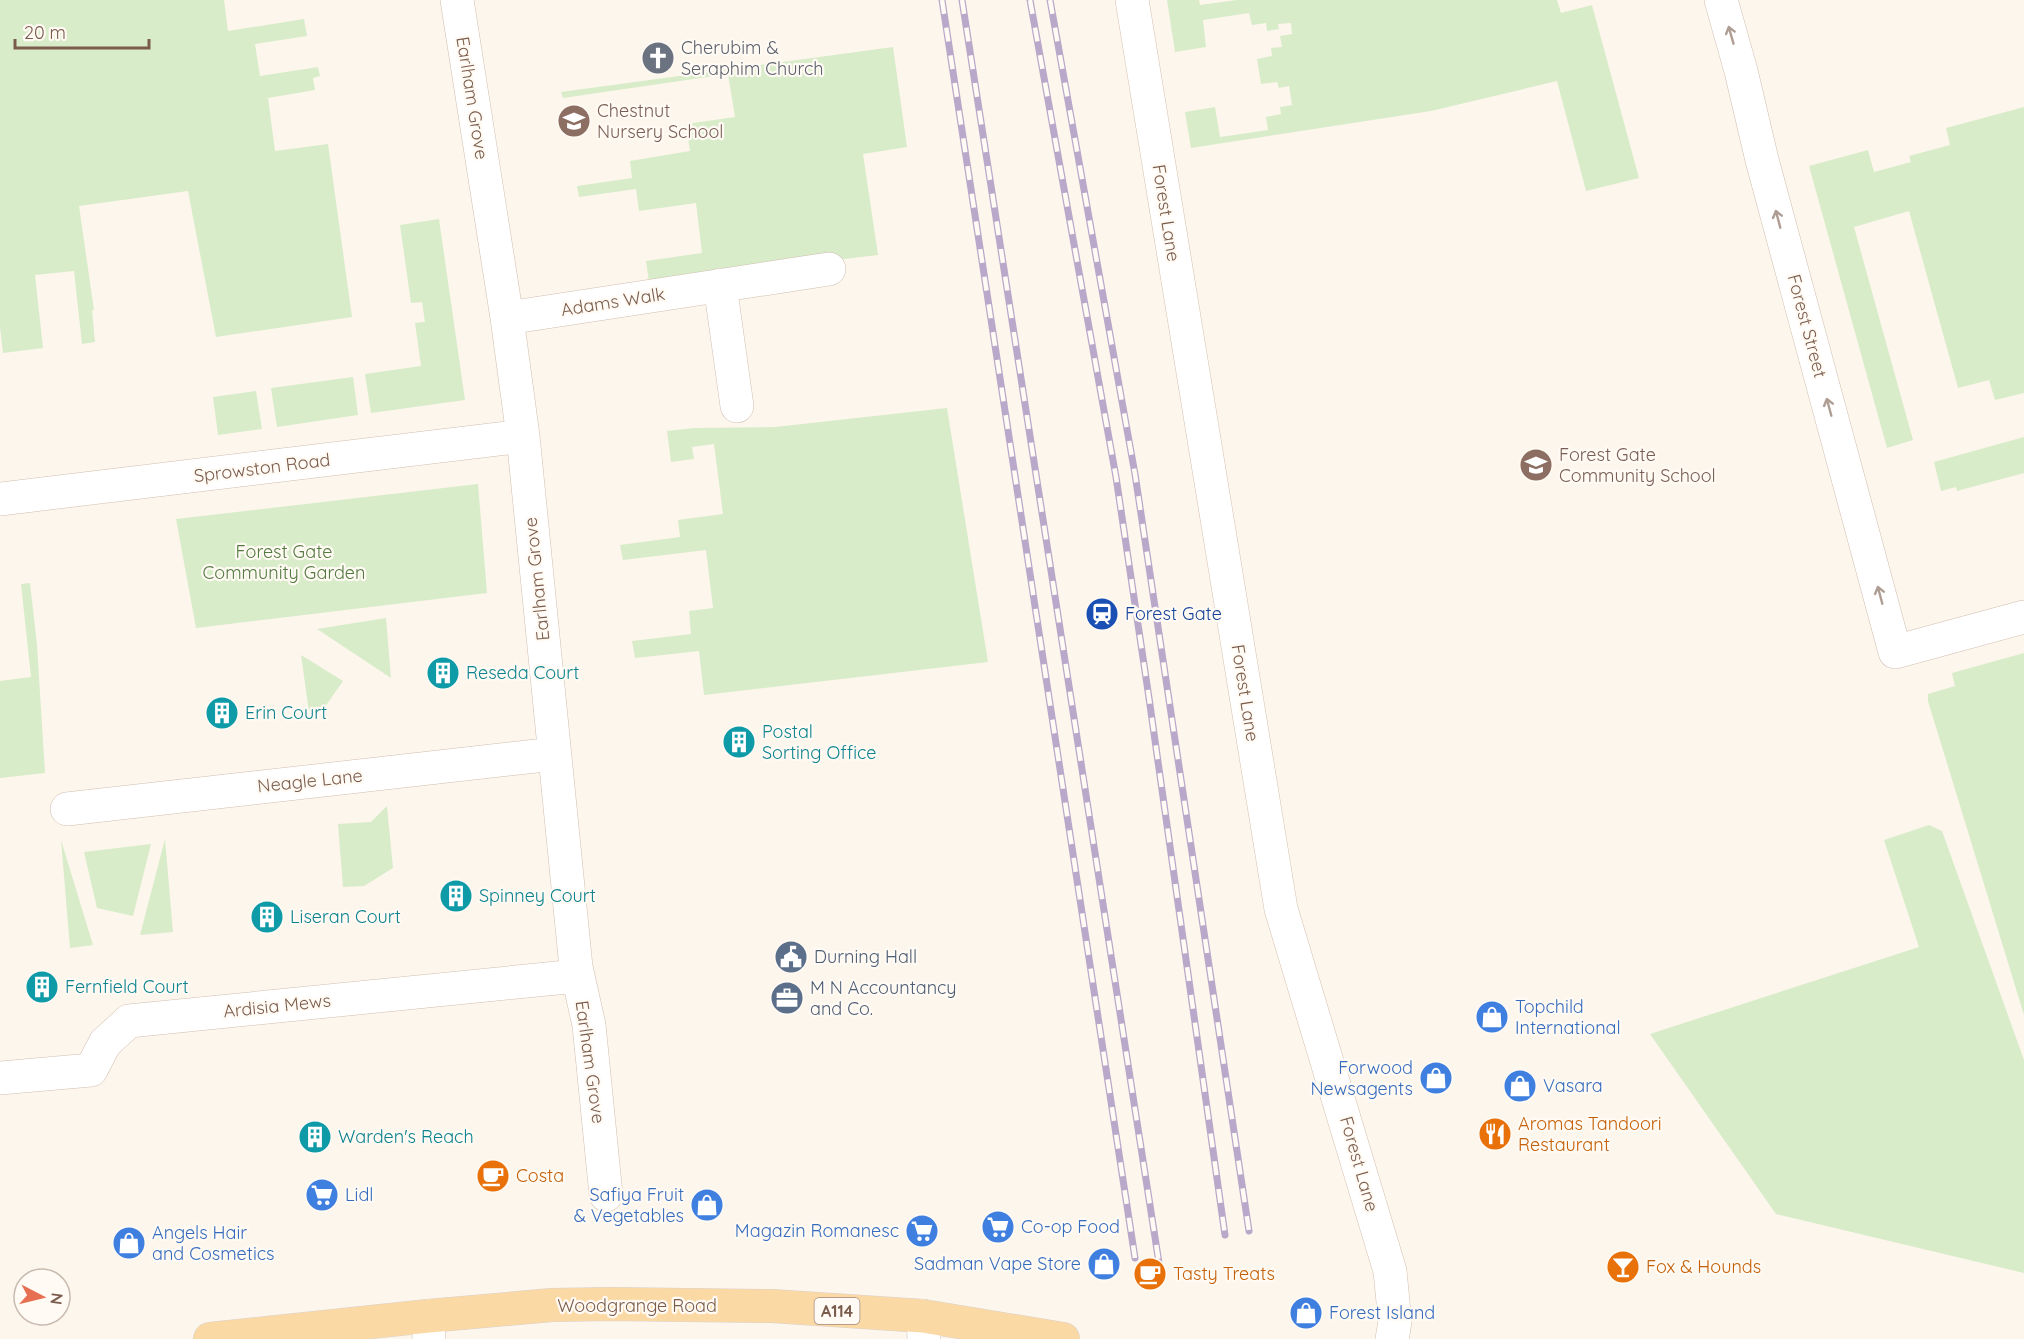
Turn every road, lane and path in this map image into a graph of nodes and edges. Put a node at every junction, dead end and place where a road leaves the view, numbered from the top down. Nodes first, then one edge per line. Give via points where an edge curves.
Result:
1 (458, 0) edge
2 (1132, 0) edge
3 (1721, 0) edge
4 (829, 270) dead end
5 (720, 285) junction
6 (507, 318) junction
7 (737, 406) dead end
8 (523, 436) junction
9 (0, 499) edge
10 (2024, 617) edge
11 (554, 754) junction
12 (67, 809) dead end
13 (577, 976) junction
14 (0, 1078) edge
15 (606, 1196) dead end
16 (429, 1327) edge
17 (924, 1328) edge
18 (210, 1339) edge
19 (1063, 1339) edge
20 (1392, 1339) edge

1 - 6 street, Earlham Grove
2 - 20 street, Forest Lane via 1281,909 1390,1271 1395,1322
10 -> 3 street, Forest Street via 1895,652
4 - 5 street, Adams Walk
5 - 6 street, Adams Walk
5 - 7 street
6 - 8 street, Earlham Grove
8 - 9 street, Sprowston Road
8 - 11 street, Earlham Grove
11 - 12 street, Neagle Lane
11 - 13 street, Earlham Grove
13 - 14 street, Ardisia Mews via 129,1021 105,1043 91,1070
13 - 15 street, Earlham Grove via 589,1025
16 - 17 main road, Woodgrange Road / A114 via 552,1305 610,1304 772,1306
16 - 18 main road, Woodgrange Road / A114
17 - 19 main road, Woodgrange Road / A114

